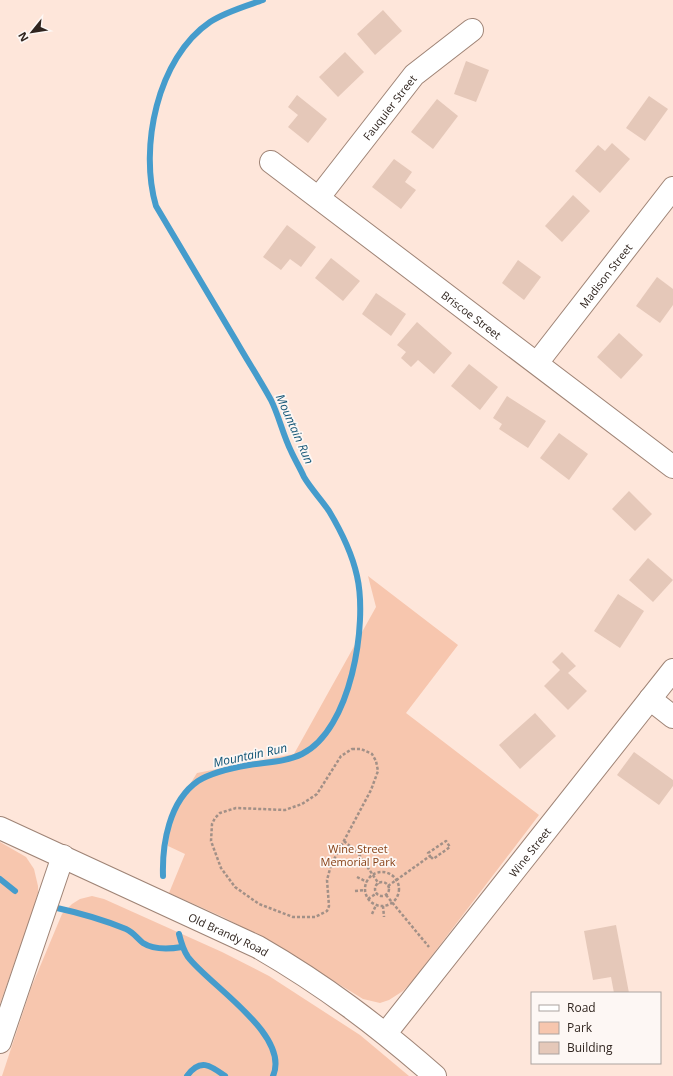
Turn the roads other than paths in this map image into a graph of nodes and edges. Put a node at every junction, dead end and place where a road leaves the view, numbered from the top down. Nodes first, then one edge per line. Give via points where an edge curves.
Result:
1 (472, 30) dead end
2 (271, 162) dead end
3 (673, 188) edge
4 (319, 197) junction
5 (537, 363) junction
6 (673, 467) edge
7 (673, 670) edge
8 (650, 699) junction
9 (673, 717) edge
10 (0, 828) edge
11 (63, 856) junction
12 (386, 1033) junction
13 (0, 1042) edge
14 (435, 1076) edge

1 - 4 street, Fauquier Street via 414,76
2 - 4 street, Briscoe Street
3 - 5 street, Madison Street
4 - 5 street, Briscoe Street
5 - 6 street, Briscoe Street
7 - 8 street, Wine Street
8 - 9 street
8 - 12 street, Wine Street
10 - 11 street, Old Brandy Road
11 - 12 street, Old Brandy Road via 258,947 333,994
11 - 13 street
12 - 14 street, Old Brandy Road

